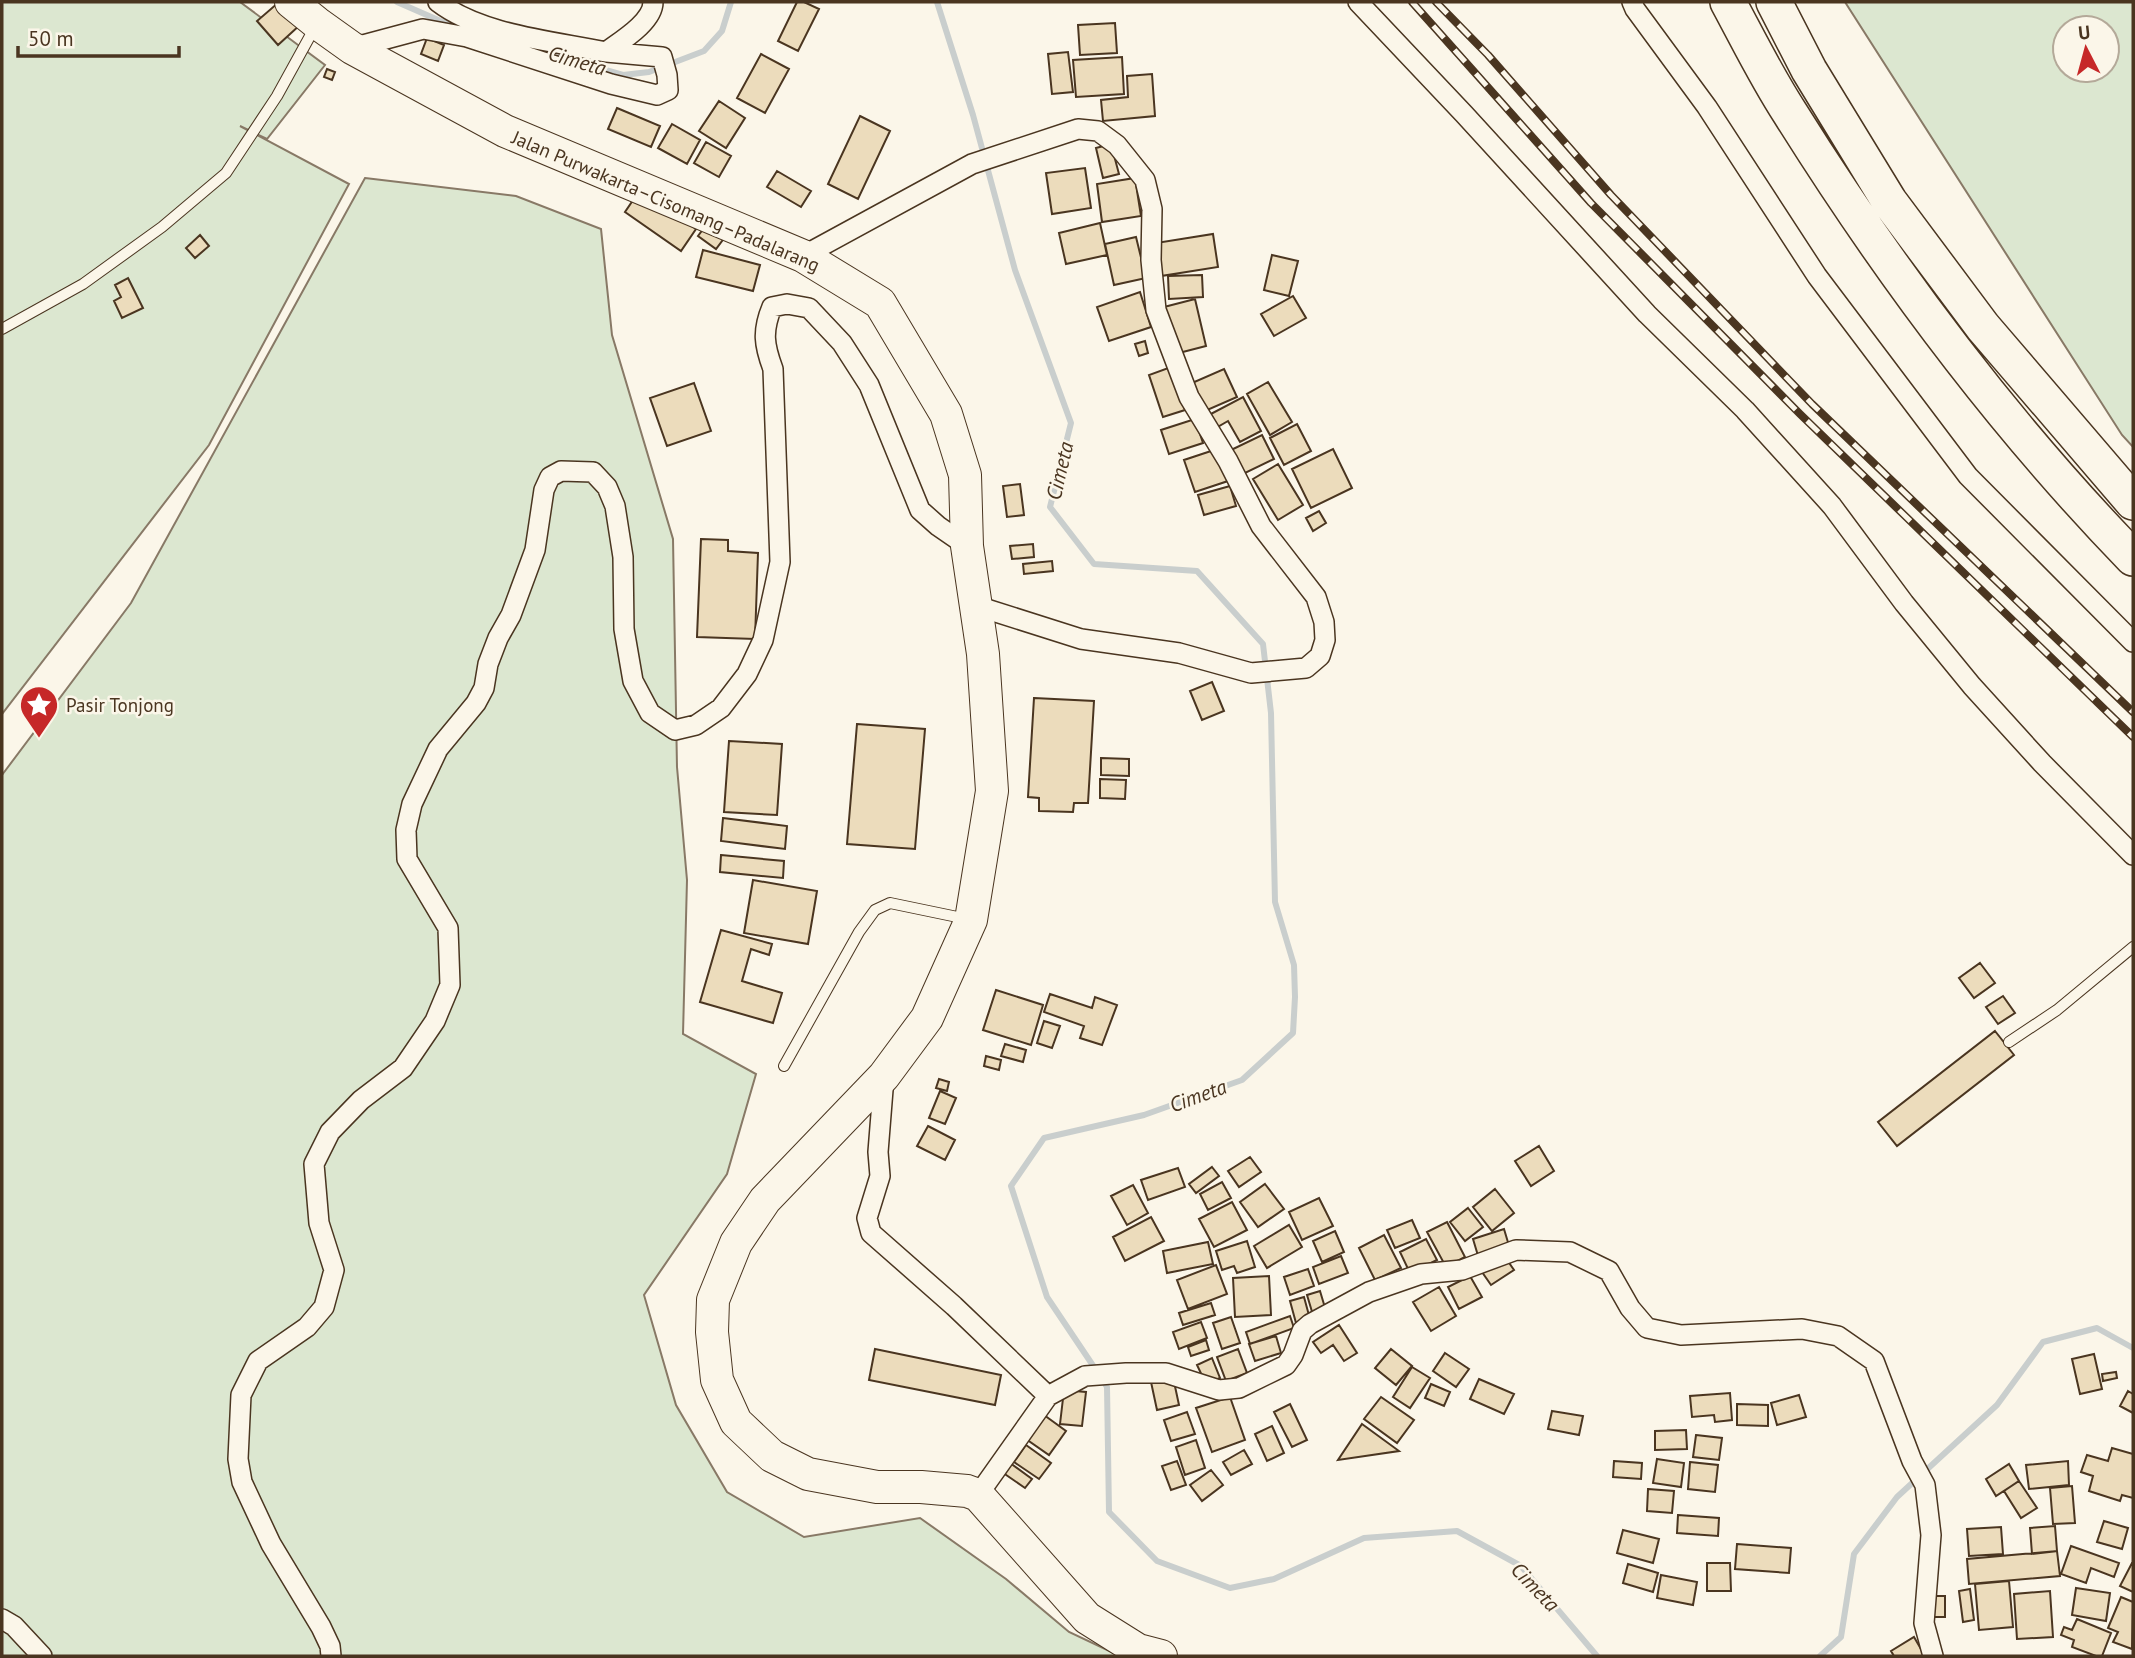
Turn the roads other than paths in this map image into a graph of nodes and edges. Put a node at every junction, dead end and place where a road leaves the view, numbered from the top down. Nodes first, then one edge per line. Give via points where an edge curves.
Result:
1 (291, 2) edge
2 (438, 2) edge
3 (653, 2) edge
4 (1358, 2) edge
5 (1632, 2) edge
6 (1728, 2) edge
7 (1774, 2) edge
8 (317, 23) junction
9 (352, 48) junction
10 (606, 52) junction
11 (803, 257) junction
12 (2, 330) edge
13 (2133, 502) edge
14 (967, 546) junction
15 (2133, 558) edge
16 (977, 606) junction
17 (2133, 642) edge
18 (2133, 855) edge
19 (971, 920) junction
20 (2133, 947) edge
21 (2009, 1042) dead end
22 (785, 1066) dead end
23 (884, 1076) junction
24 (1048, 1396) junction
25 (978, 1495) junction
26 (2, 1619) edge
27 (42, 1656) edge
28 (331, 1656) edge
29 (1161, 1656) edge
30 (1933, 1656) edge

1 - 8 highway, Jalan Purwakarta–Cisomang–Padalarang
2 - 10 street via 495,30
3 - 10 street via 653,9 635,31
4 - 18 street via 1638,304 1745,410 1832,506 1972,686
5 - 17 street via 1707,107 1816,276 1968,476
6 - 15 highway via 1788,111 1873,241 1993,398
7 - 13 highway via 1889,201 1983,327
8 - 9 highway, Jalan Purwakarta–Cisomang–Padalarang
8 - 12 lane via 277,96 226,173 83,284
9 - 10 street via 423,29 467,37 611,84 657,95 668,90 664,66
9 - 11 highway, Jalan Purwakarta–Cisomang–Padalarang via 505,131
11 - 14 highway, Jalan Purwakarta–Cisomang–Padalarang via 880,303 946,414 965,475
11 - 16 street via 972,164 1078,129 1098,131 1117,145 1145,180 1152,209 1156,310 1188,397 1261,526 1316,597 1325,640 1320,656 1306,668 1251,673 1179,653 1081,639
14 - 16 highway, Jalan Purwakarta–Cisomang–Padalarang
14 - 28 street via 920,510 869,385 842,343 809,308 772,307 765,346 773,369 780,562 763,640 747,674 721,709 696,726 675,730 650,713 633,681 624,629 623,557 615,506 607,487 593,472 561,471 550,477 535,550 488,664 484,688 438,749 412,804 406,830 407,859 447,928 450,985 435,1021 403,1068 360,1100 330,1132 314,1164 319,1223 334,1270 324,1307 307,1327 258,1361 241,1395 238,1459 242,1482 271,1544 321,1627
16 - 19 highway, Jalan Purwakarta–Cisomang–Padalarang via 992,791
19 - 22 lane via 890,903 874,910
19 - 23 highway, Jalan Purwakarta–Cisomang–Padalarang via 927,1018
20 - 21 lane via 2057,1010
23 - 24 street via 880,1176 867,1218 871,1233
23 - 25 highway, Jalan Purwakarta–Cisomang–Padalarang via 765,1200 736,1243 713,1300 718,1380 736,1422 772,1456 808,1474 877,1488 922,1487
24 - 25 street
24 - 30 street via 1085,1376 1126,1373 1166,1373 1219,1390 1239,1388 1286,1365 1302,1331 1369,1292 1421,1274 1462,1270 1516,1250 1570,1252 1609,1271 1647,1328 1681,1335 1802,1329 1838,1336 1874,1361 1925,1485 1931,1535 1924,1623
25 - 29 highway via 1087,1618 1138,1650
26 - 27 street

